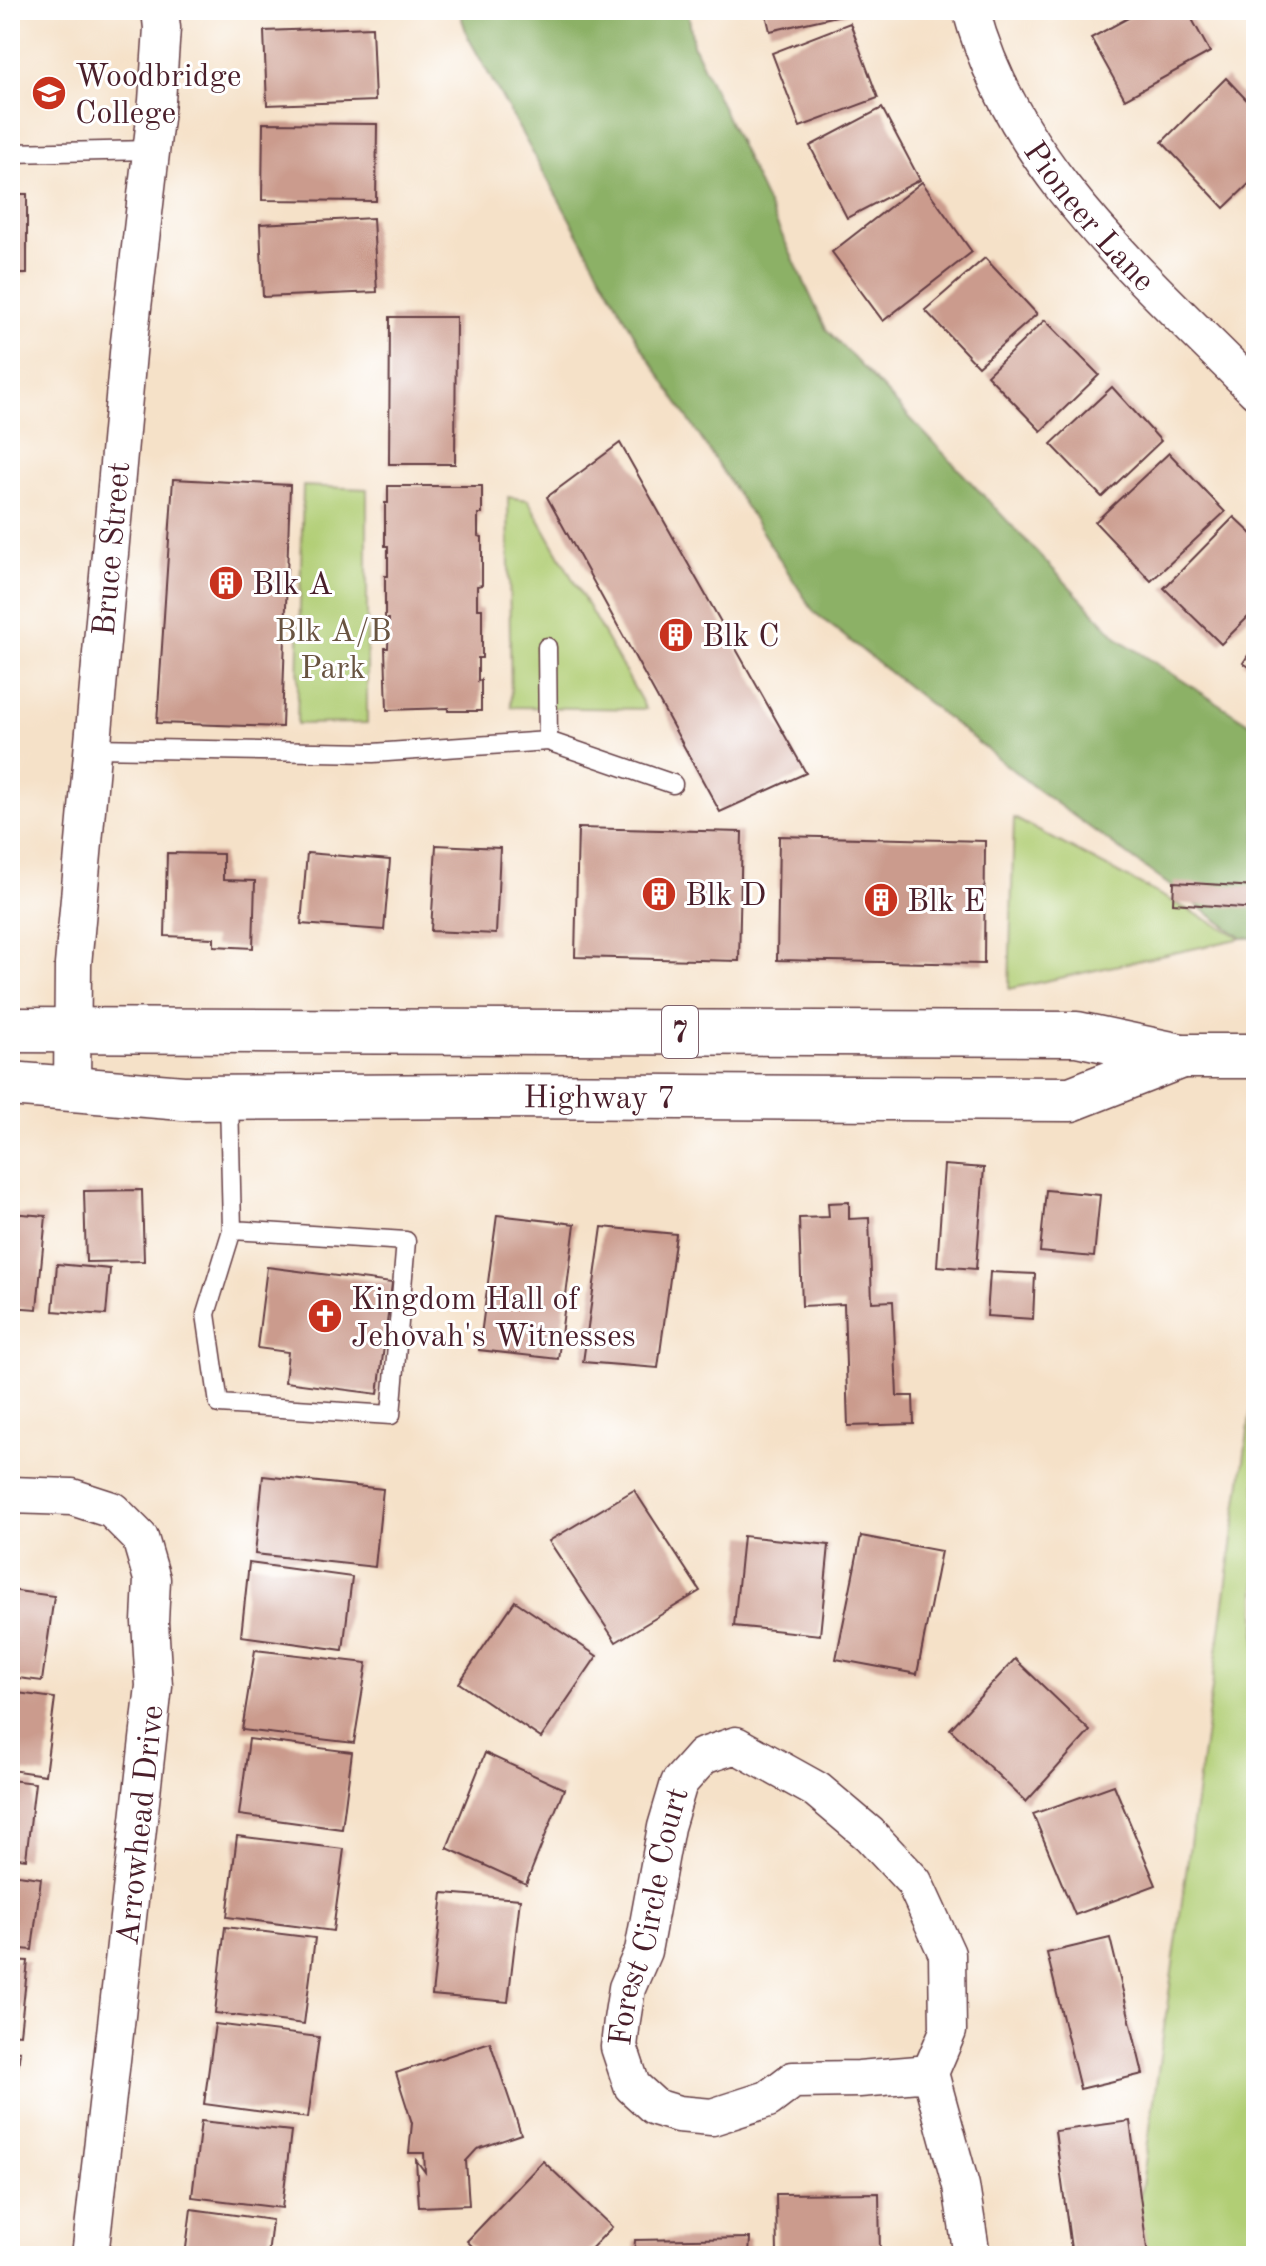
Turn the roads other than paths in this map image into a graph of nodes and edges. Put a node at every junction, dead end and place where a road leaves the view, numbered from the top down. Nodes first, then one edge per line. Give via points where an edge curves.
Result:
1 (160, 10) edge
2 (971, 10) edge
3 (151, 150) junction
4 (10, 153) edge
5 (1256, 391) edge
6 (547, 647) dead end
7 (548, 741) junction
8 (93, 748) junction
9 (673, 784) dead end
10 (10, 1030) edge
11 (73, 1030) junction
12 (1181, 1056) junction
13 (1256, 1056) edge
14 (10, 1084) edge
15 (72, 1089) junction
16 (229, 1097) junction
17 (232, 1230) junction
18 (10, 1495) edge
19 (930, 2073) junction
20 (90, 2256) edge
21 (972, 2256) edge

1 - 3 street, Bruce Street
2 - 5 street, Pioneer Lane via 998,87 1034,149 1075,204
3 - 4 lane
3 - 8 street, Bruce Street via 127,356
6 - 7 lane
7 - 8 lane via 373,753
7 - 9 lane
8 - 11 street, Bruce Street via 73,965
10 - 11 main road, Highway 7 / 7
11 - 12 main road, Highway 7 / 7 via 1077,1034
11 - 15 street, Bruce Street
12 - 13 main road, Highway 7 / 7
12 - 16 main road, Highway 7 / 7 via 1071,1099
14 - 15 main road, Highway 7 / 7
15 - 16 main road, Highway 7 / 7
16 - 17 lane
17 - 17 lane via 206,1314 219,1404 391,1415 406,1241
18 - 20 street, Arrowhead Drive via 72,1497 112,1510 140,1538 152,1579 154,1686
19 - 19 street, Forest Circle Court via 948,2031 947,1954 914,1882 817,1790 736,1745 703,1756 679,1783 643,1951 627,1988 619,2047 632,2086 655,2107 712,2117 768,2099 793,2080
19 - 21 street via 961,2186

